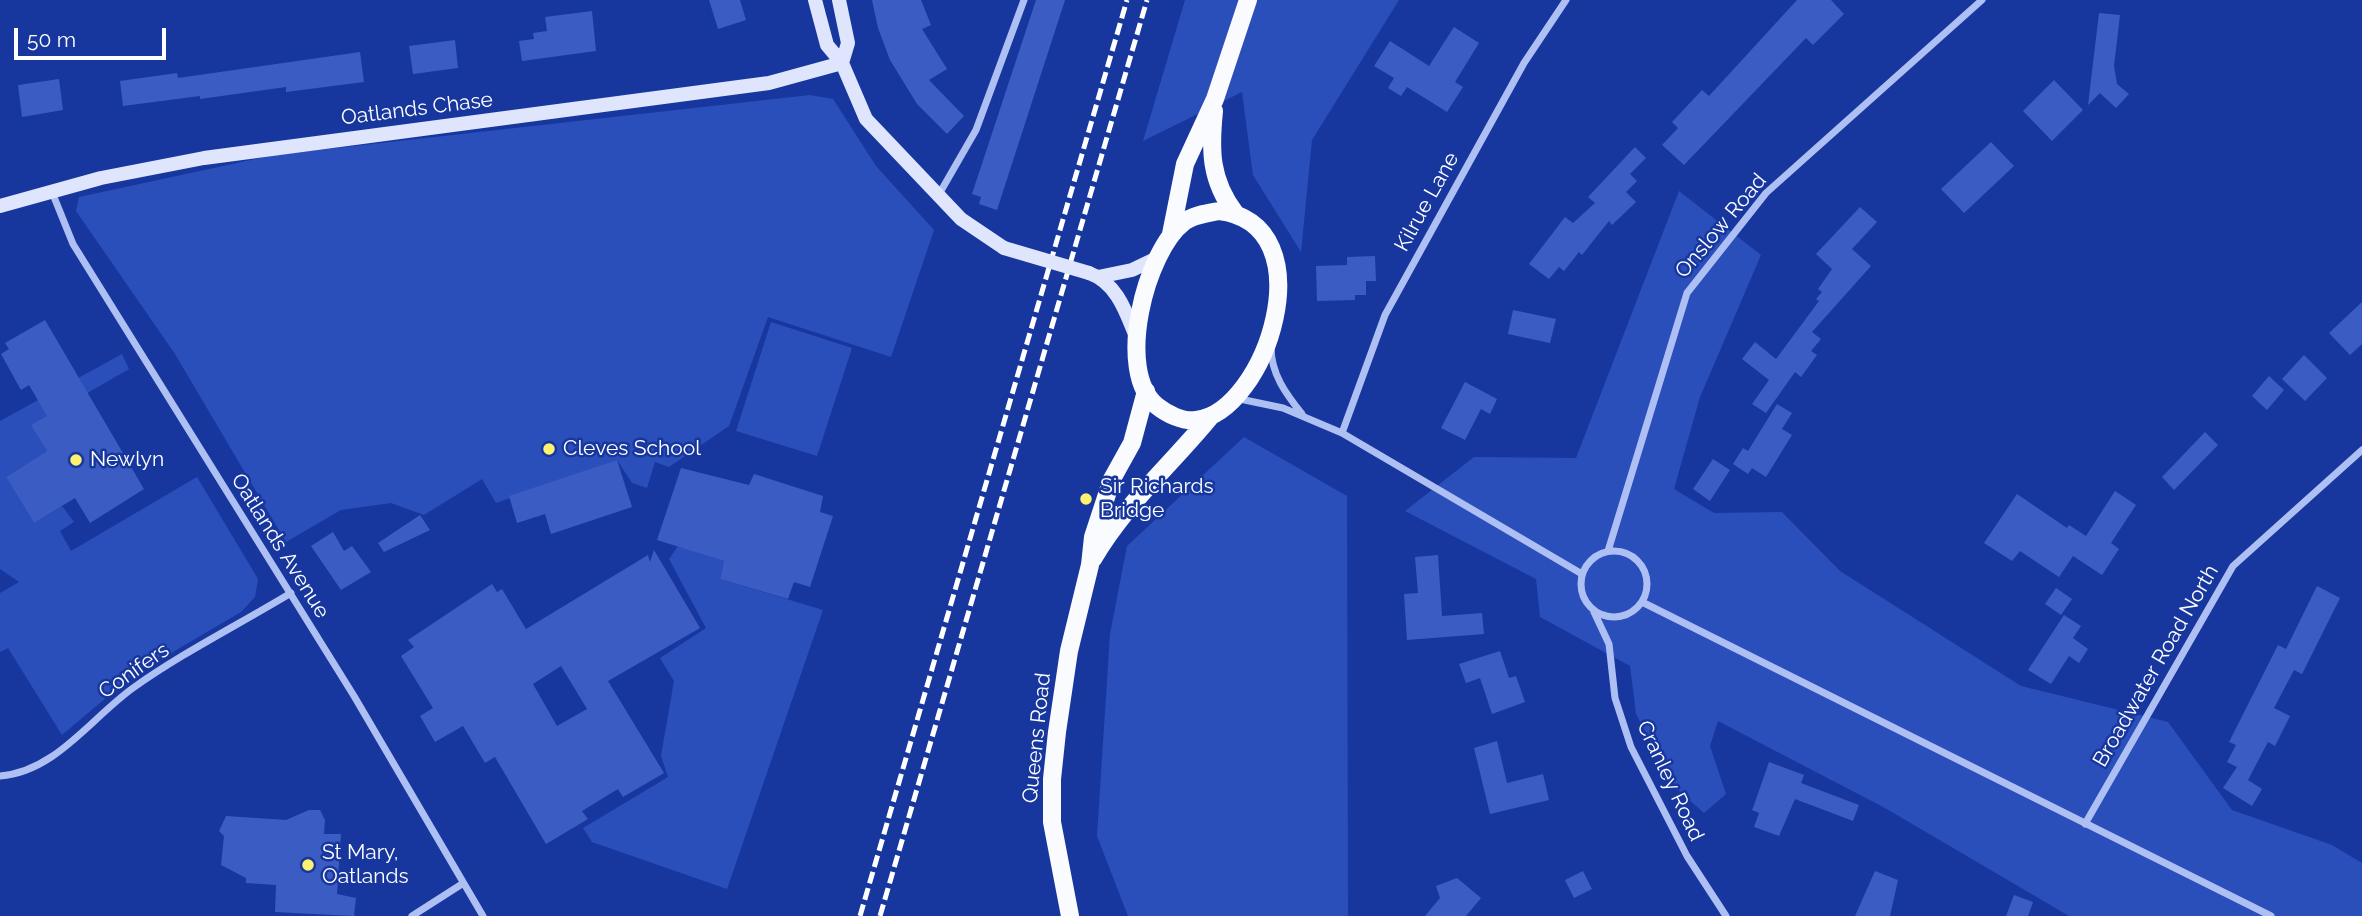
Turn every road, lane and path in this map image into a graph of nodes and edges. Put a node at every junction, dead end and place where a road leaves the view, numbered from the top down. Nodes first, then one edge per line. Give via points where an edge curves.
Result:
1 (815, 0) edge
2 (839, 0) edge
3 (1024, 0) edge
4 (1248, 0) edge
5 (1566, 0) edge
6 (1982, 0) edge
7 (842, 63) junction
8 (1215, 99) junction
9 (52, 192) junction
10 (937, 197) junction
11 (0, 206) edge
12 (1235, 213) junction
13 (1171, 234) junction
14 (1157, 258) junction
15 (1094, 275) junction
16 (1271, 336) junction
17 (1136, 337) junction
18 (1146, 391) junction
19 (1233, 398) junction
20 (1301, 414) junction
21 (1211, 416) junction
22 (1342, 433) junction
23 (2362, 450) edge
24 (1608, 551) junction
25 (1090, 565) junction
26 (1582, 574) junction
27 (290, 593) junction
28 (1642, 602) junction
29 (1594, 612) junction
30 (0, 776) edge
31 (2085, 824) junction
32 (462, 884) junction
33 (412, 916) edge
34 (483, 916) edge
35 (1070, 916) edge
36 (1726, 916) edge
37 (2272, 916) edge

1 - 7 street via 827,45
2 - 7 street via 848,43
3 - 10 street via 976,130
4 - 8 main road
5 - 22 street, Kilrue Lane via 1524,63 1385,315
6 - 24 street, Onslow Road via 1766,193 1687,293
7 - 9 street, Oatlands Chase via 769,83 204,158
7 - 10 street via 866,119
8 - 12 main road via 1212,171
8 - 13 main road via 1185,164
9 - 11 street, Oatlands Chase
9 - 27 street, Oatlands Avenue via 73,244
10 - 15 street, bridge via 979,234 1004,248
12 - 13 main road via 1200,215 1185,220
12 - 16 main road via 1265,236 1278,260
13 - 14 main road
14 - 15 street via 1132,270
14 - 17 main road
15 - 17 street via 1121,299
16 - 19 main road
16 - 20 street via 1271,362
17 - 18 main road
18 - 21 main road via 1154,404 1179,418 1195,421
18 - 25 main road, Queens Road via 1132,443 1103,501
19 - 20 street
19 - 21 main road
20 - 22 street
21 - 25 main road, Queens Road via 1123,512
22 - 26 street
23 - 31 street, Broadwater Road North via 2233,566
24 - 26 street via 1597,555
24 - 28 street via 1622,551 1641,564 1647,586
25 - 35 main road, Queens Road via 1069,651 1052,779 1052,822
26 - 29 street via 1583,597
27 - 30 street, Conifers via 132,688 45,761 18,774
27 - 32 street, Oatlands Avenue
28 - 29 street via 1617,617
28 - 31 street
29 - 36 street, Cranley Road via 1609,644 1615,698 1631,747 1687,856
31 - 37 street
32 - 33 street
32 - 34 street, Oatlands Avenue

